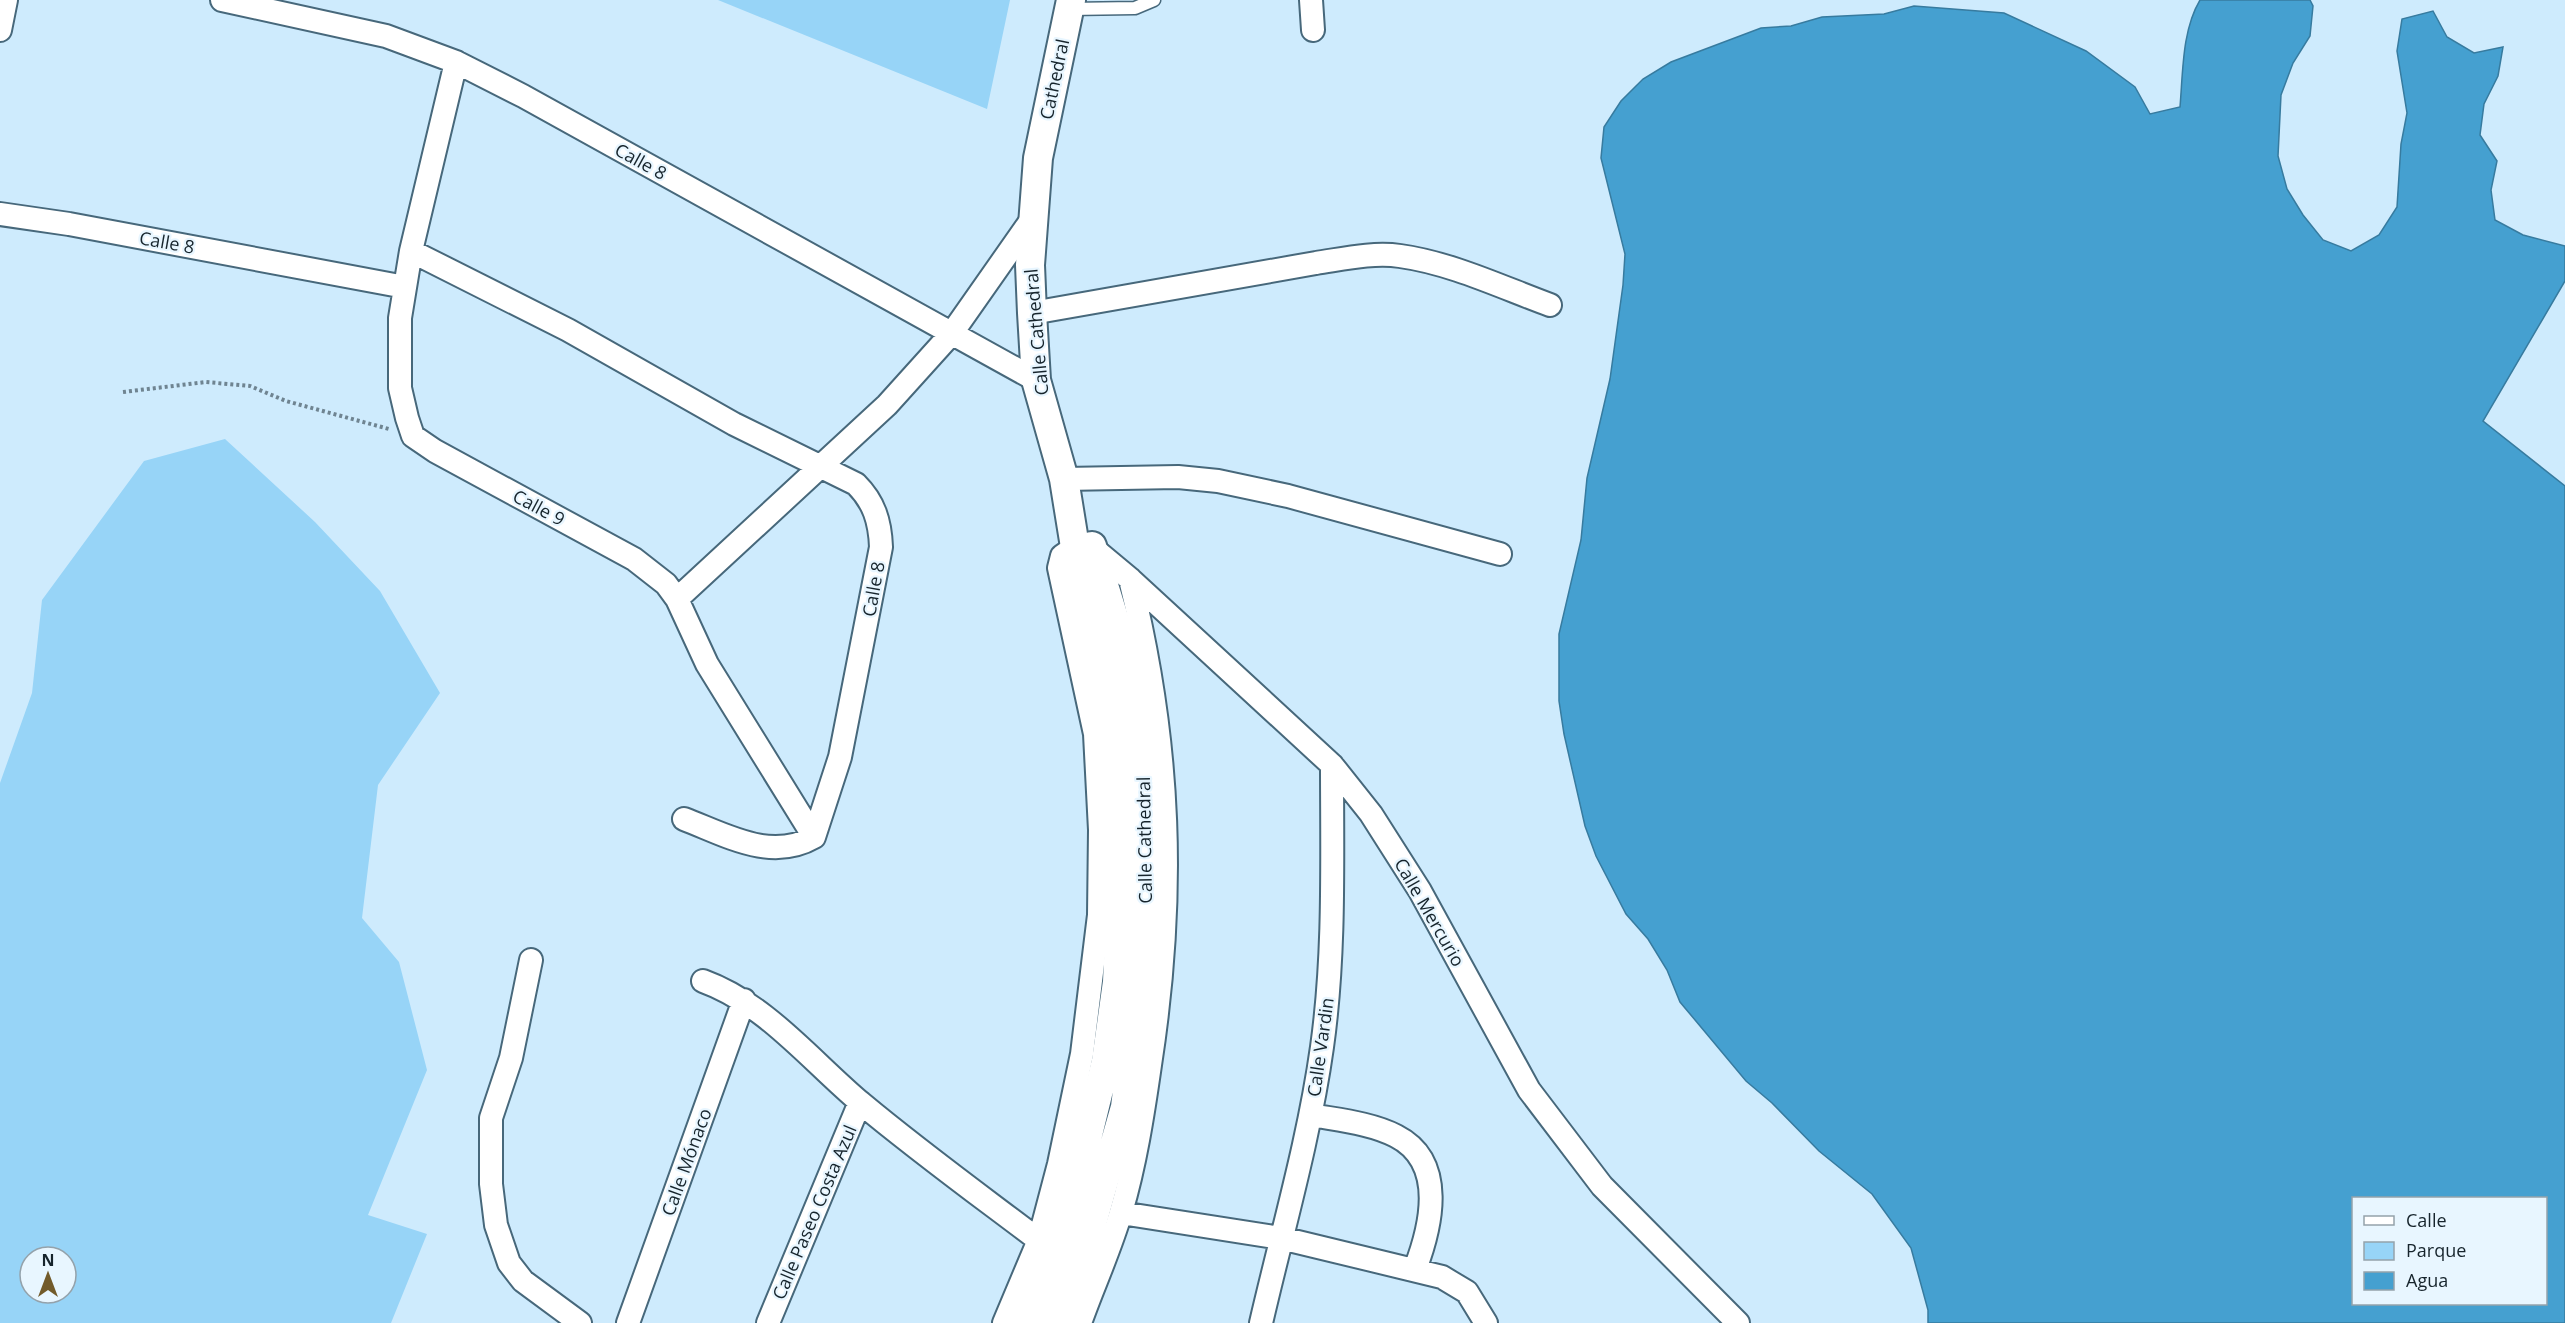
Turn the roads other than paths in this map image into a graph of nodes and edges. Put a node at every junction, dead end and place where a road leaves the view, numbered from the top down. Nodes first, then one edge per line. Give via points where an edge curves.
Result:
1 (6, 0) edge
2 (222, 0) edge
3 (1154, 0) edge
4 (1311, 0) edge
5 (1070, 4) edge
6 (0, 30) edge
7 (1313, 30) dead end
8 (456, 62) junction
9 (1038, 158) joint
10 (0, 214) edge
11 (1032, 219) junction
12 (411, 251) junction
13 (405, 287) junction
14 (1550, 305) dead end
15 (1032, 312) junction
16 (952, 333) junction
17 (1036, 380) junction
18 (822, 466) junction
19 (1067, 491) junction
20 (1084, 548) junction
21 (1500, 554) dead end
22 (1131, 579) junction
23 (677, 599) junction
24 (1332, 765) junction
25 (684, 819) dead end
26 (814, 837) junction
27 (531, 960) dead end
28 (703, 981) dead end
29 (744, 1000) junction
30 (860, 1102) junction
31 (1311, 1115) junction
32 (1121, 1213) junction
33 (1281, 1238) junction
34 (1057, 1253) junction
35 (1416, 1269) junction
36 (580, 1323) edge
37 (628, 1323) edge
38 (768, 1323) edge
39 (1004, 1323) edge
40 (1029, 1323) edge
41 (1056, 1323) edge
42 (1080, 1323) edge
43 (1261, 1323) edge
44 (1486, 1323) edge
45 (1738, 1323) edge

1 - 6 street
2 - 8 street, Calle 8 via 386,36
3 - 5 lane via 1135,8
4 - 7 street
5 - 9 street, Cathedral
8 - 12 street
8 - 16 street, Calle 8 via 534,101
9 - 11 street, Calle Cathedral
10 - 13 street, Calle 8
11 - 15 street, Calle Cathedral
11 - 16 street
12 - 13 street
12 - 18 street, Calle 8 via 568,330 734,424
13 - 23 street, Calle 9 via 400,318 400,378 413,436 634,559 666,584
14 - 15 street via 1398,255 1316,263
15 - 17 street, Calle Cathedral
16 - 17 street, Calle 8
16 - 18 street via 887,405
17 - 19 street, Calle Cathedral
18 - 23 street
18 - 26 street, Calle 8 via 856,484 867,496 880,528 880,546 840,757
19 - 20 street, Calle Cathedral
19 - 21 street via 1178,477 1218,481 1288,496
20 - 22 street, Calle Mercurio
20 - 34 street, Calle Cathedral via 1119,777 1122,875 1117,982 1106,1061
20 - 34 street via 1062,556 1059,568 1095,735 1099,915
20 - 34 street, Calle Cathedral via 1134,683 1146,836 1141,982 1125,1107 1103,1186
22 - 24 street, Calle Mercurio
22 - 32 street via 1147,646 1162,743 1168,834 1167,926 1143,1116
23 - 26 street, Calle 9 via 707,664
24 - 31 street, Calle Vardin via 1328,991
24 - 45 street, Calle Mercurio via 1371,814 1420,891 1529,1090 1602,1185
25 - 26 street via 768,848 801,845
27 - 36 street via 512,1058 492,1118 491,1184 496,1225 509,1263 523,1281
28 - 29 street
29 - 30 street
29 - 37 street, Calle Mónaco
30 - 34 street
30 - 38 street, Calle Paseo Costa Azul
31 - 33 street, Calle Vardin
31 - 35 street via 1376,1128 1416,1151 1425,1167 1431,1203 1429,1226
32 - 33 street
32 - 42 street
33 - 35 street
33 - 43 street, Calle Vardin
34 - 39 street
34 - 40 street
34 - 41 street
35 - 44 street via 1455,1283 1467,1292

